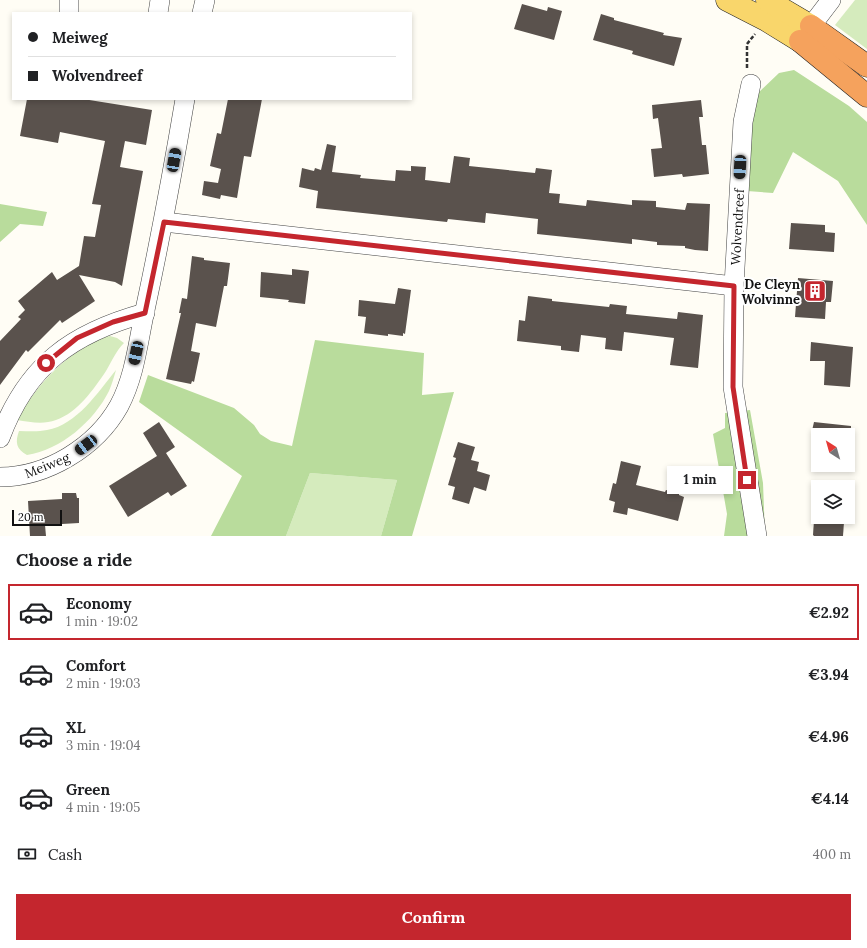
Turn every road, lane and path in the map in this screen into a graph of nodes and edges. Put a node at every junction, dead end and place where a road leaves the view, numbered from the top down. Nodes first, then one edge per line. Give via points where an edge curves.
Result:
1 (69, 0) edge
2 (160, 0) edge
3 (205, 0) edge
4 (727, 0) edge
5 (831, 0) edge
6 (766, 10) edge
7 (69, 12) edge
8 (158, 12) edge
9 (202, 12) edge
10 (806, 33) junction
11 (867, 66) edge
12 (751, 84) joint
13 (867, 96) edge
14 (185, 100) edge
15 (164, 222) junction
16 (734, 286) junction
17 (145, 313) junction
18 (0, 438) edge
19 (0, 477) edge
20 (757, 536) edge

1 - 7 street
2 - 8 street
3 - 9 street
4 - 6 main road
5 - 10 street
6 - 10 main road
6 - 12 path via 747,44 746,67
10 - 11 highway
10 - 13 highway
12 - 16 street, Wolvendreef via 743,122
14 - 15 street, Meiweg
15 - 16 street
15 - 17 street, Meiweg
16 - 20 street, Wolvendreef via 733,387
17 - 18 street via 113,322 77,338 46,363 30,381 9,414
17 - 19 street, Meiweg via 131,380 119,406 106,423 86,445 71,456 28,474

